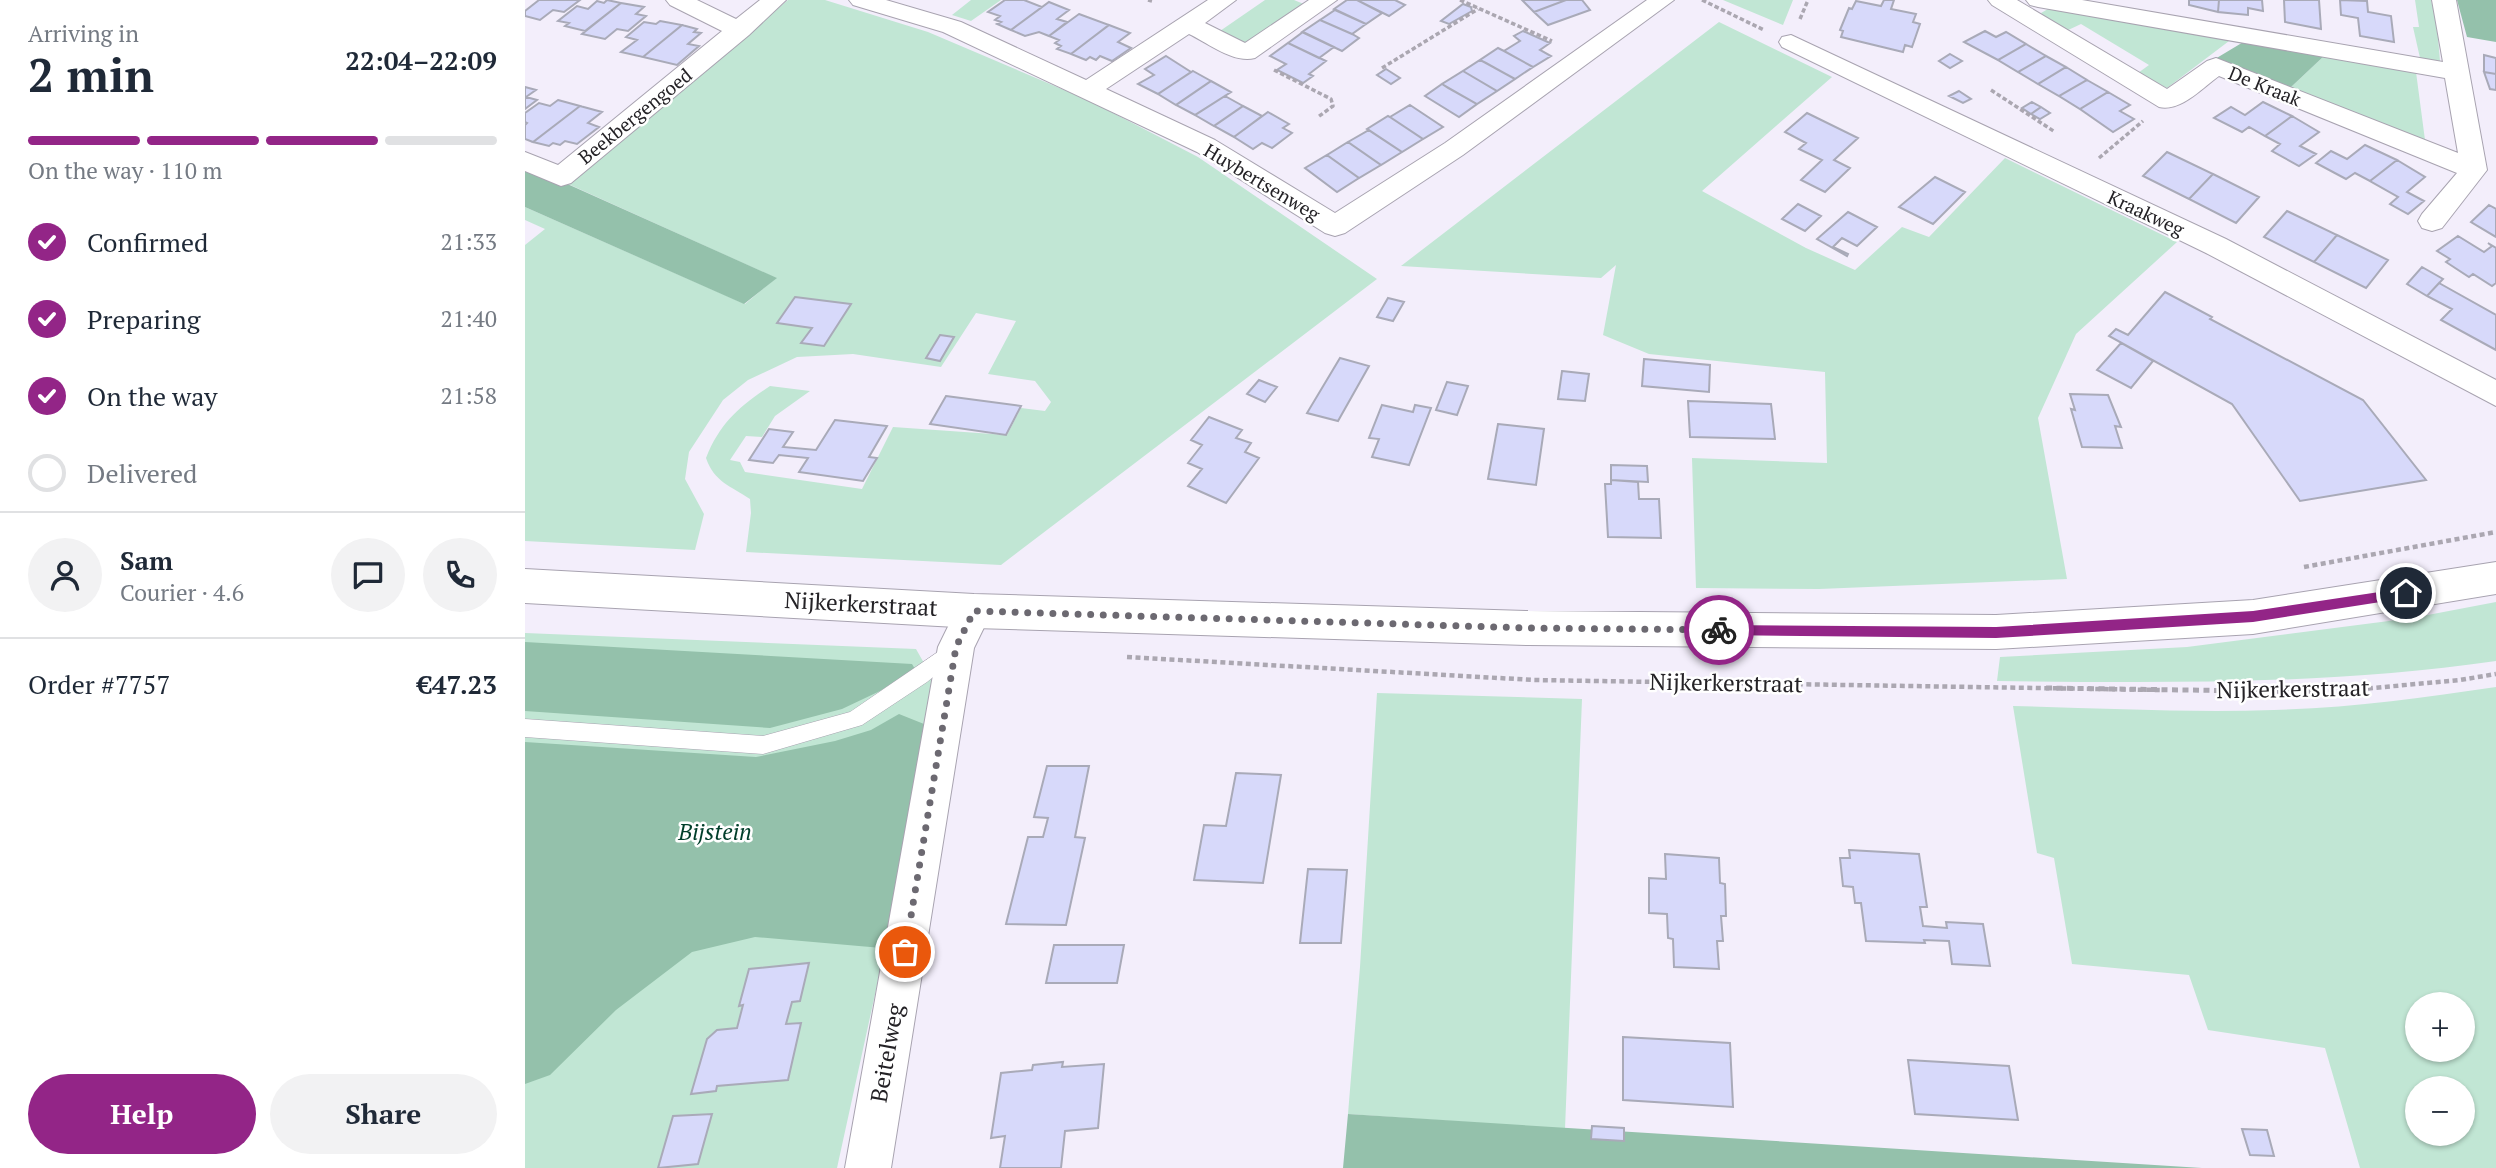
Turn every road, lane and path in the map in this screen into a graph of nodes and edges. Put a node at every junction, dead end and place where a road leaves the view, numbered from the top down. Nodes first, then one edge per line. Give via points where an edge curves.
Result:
1 (678, 0) edge
2 (774, 0) edge
3 (861, 0) edge
4 (1224, 0) edge
5 (1325, 0) edge
6 (1460, 0) edge
7 (1662, 0) edge
8 (1702, 0) edge
9 (2000, 0) edge
10 (2038, 0) edge
11 (2444, 0) edge
12 (1479, 9) junction
13 (1187, 23) junction
14 (740, 30) junction
15 (1791, 42) joint
16 (1246, 53) junction
17 (1585, 56) junction
18 (1381, 68) dead end
19 (2457, 72) junction
20 (1991, 90) dead end
21 (1086, 91) junction
22 (2168, 101) junction
23 (1318, 117) dead end
24 (2065, 139) dead end
25 (525, 161) edge
26 (2474, 170) junction
27 (2072, 177) junction
28 (2432, 221) dead end
29 (2496, 394) edge
30 (2496, 532) edge
31 (2294, 569) dead end
32 (2496, 578) edge
33 (525, 586) edge
34 (974, 611) junction
35 (956, 647) junction
36 (1122, 657) dead end
37 (2496, 674) edge
38 (525, 728) edge
39 (868, 1168) edge

1 - 14 street
2 - 14 street, Beekbergengoed
3 - 21 street, Huybertsenweg via 952,27
4 - 13 street
5 - 16 street
6 - 12 path
7 - 17 street, Huybertsenweg
8 - 15 path
9 - 22 street
10 - 19 street, De Kraak
11 - 19 street
12 - 17 path
12 - 18 path
13 - 16 street
13 - 21 street
14 - 25 street, Beekbergengoed via 561,177
15 - 27 street, Kraakweg
16 - 23 path via 1331,99 1333,106
17 - 21 street, Huybertsenweg via 1335,226 1206,146
19 - 26 street
20 - 24 path
22 - 26 street, De Kraak via 2216,66
22 - 27 path
26 - 28 street
27 - 29 street, Kraakweg via 2216,246
30 - 31 path
32 - 34 main road, Nijkerkerstraat via 2253,617 1996,632 1528,628
33 - 34 main road, Nijkerkerstraat
34 - 35 street, Beitelweg
35 - 38 lane via 855,719 763,745
35 - 39 street, Beitelweg
36 - 37 path, Nijkerkerstraat via 1534,680 2323,692

